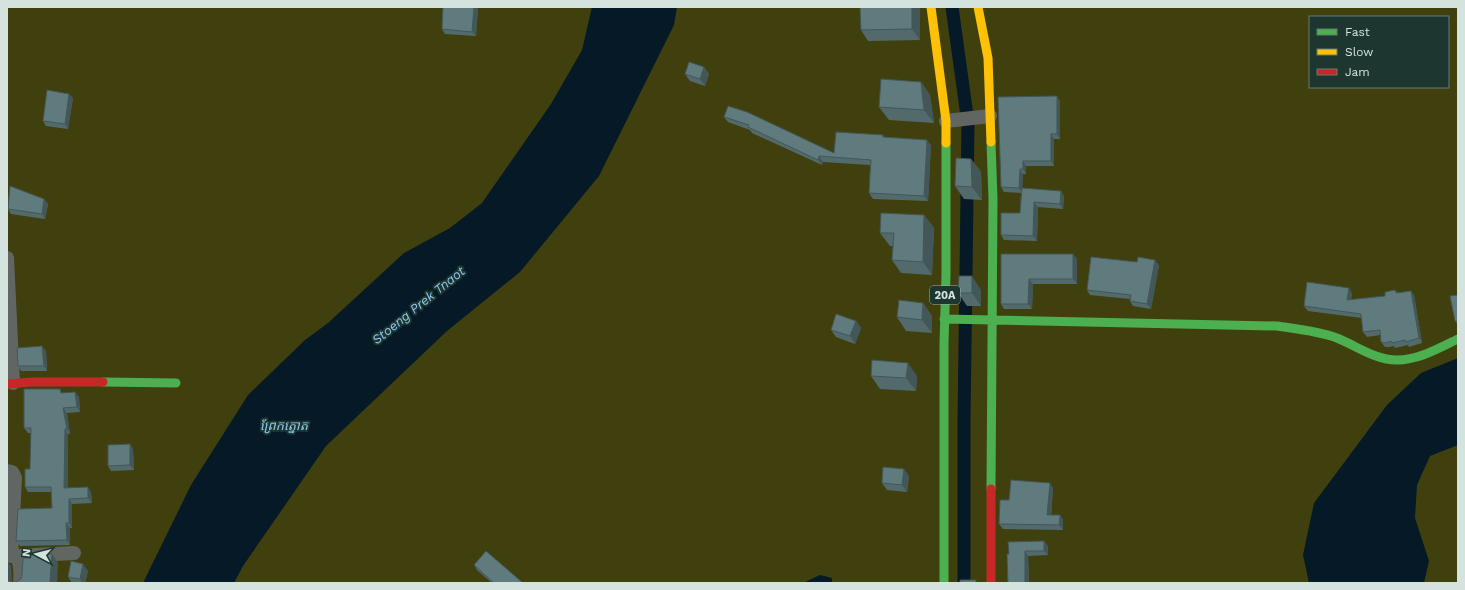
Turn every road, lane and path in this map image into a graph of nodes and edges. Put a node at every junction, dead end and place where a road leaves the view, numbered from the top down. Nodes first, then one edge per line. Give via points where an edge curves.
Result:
1 (931, 7) edge
2 (978, 7) edge
3 (985, 117) junction
4 (946, 121) junction
5 (7, 258) edge
6 (944, 319) junction
7 (988, 319) junction
8 (1458, 339) edge
9 (10, 383) edge
10 (176, 383) dead end
11 (7, 471) edge
12 (74, 554) dead end
13 (12, 556) edge
14 (20, 583) edge
15 (944, 583) edge
16 (991, 583) edge

1 - 4 street, 20A
2 - 3 street via 988,58
3 - 4 street
3 - 7 street via 993,199
4 - 6 street, 20A
5 - 9 street
6 - 7 street
6 - 15 street, 20A
7 - 8 street via 1277,326 1313,330 1383,358 1397,360 1411,359
7 - 16 street
9 - 10 street
11 - 13 street via 12,472 15,478
12 - 13 street
13 - 14 street via 21,570

